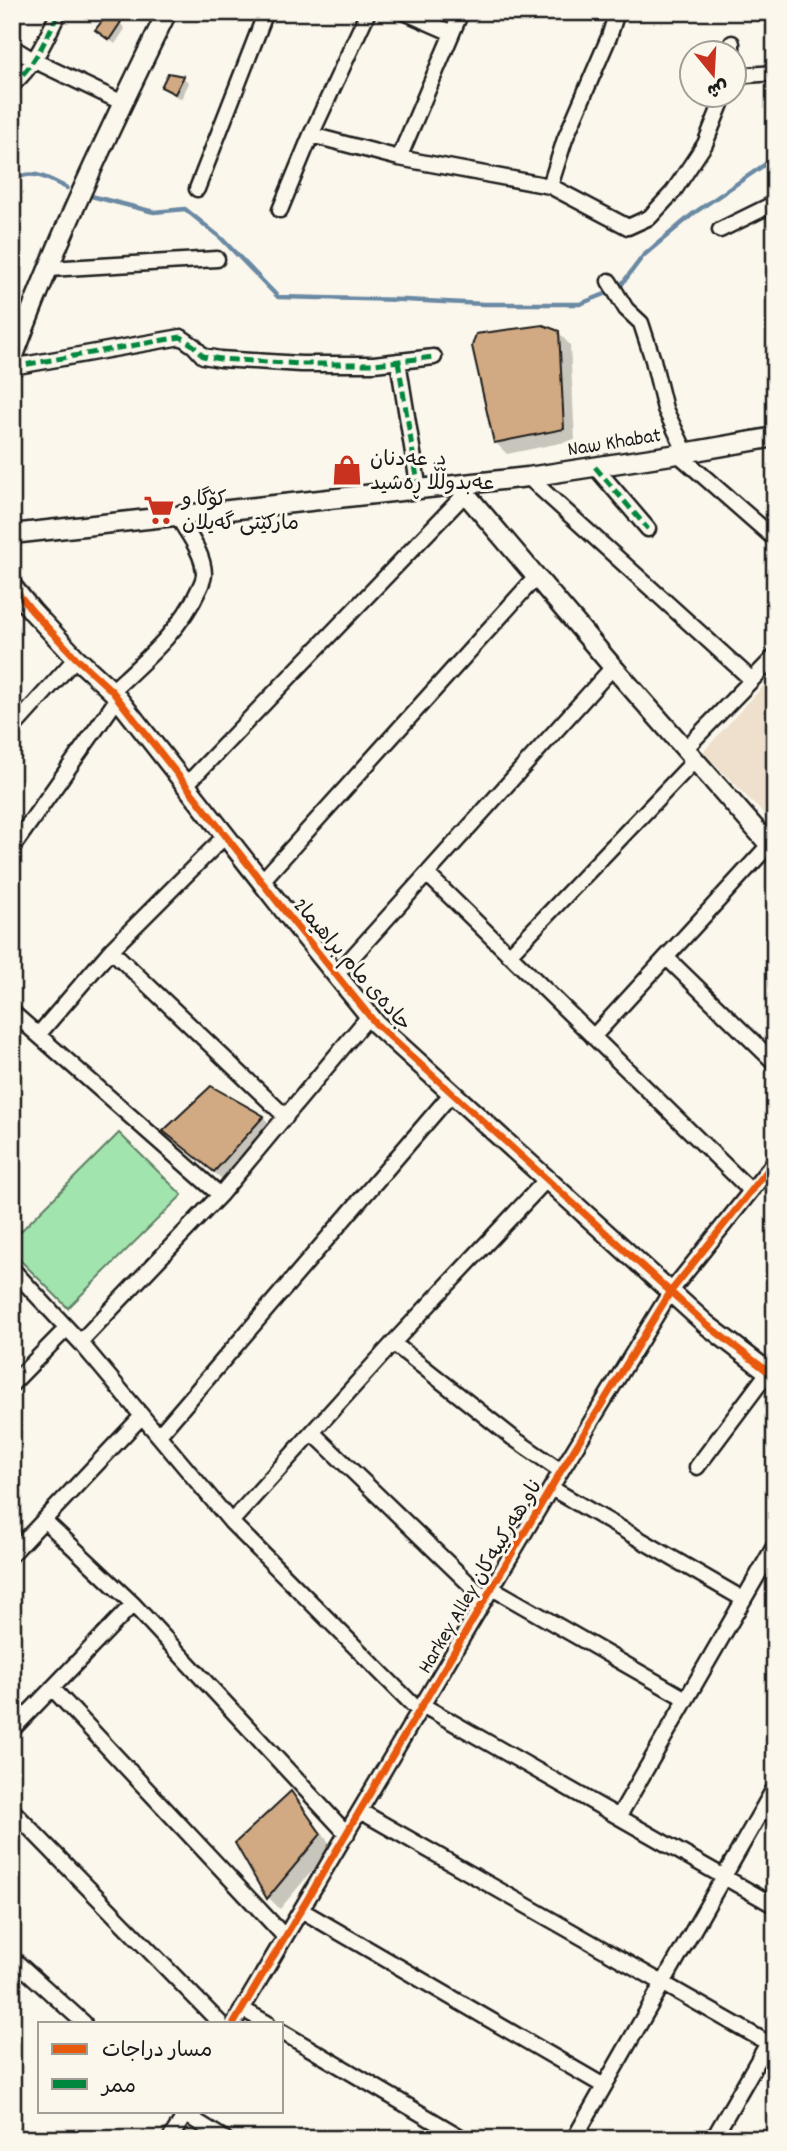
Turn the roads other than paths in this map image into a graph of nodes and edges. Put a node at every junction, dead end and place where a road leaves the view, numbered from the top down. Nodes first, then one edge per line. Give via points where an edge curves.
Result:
1 (59, 12) edge
2 (167, 12) edge
3 (266, 12) edge
4 (368, 12) edge
5 (404, 12) edge
6 (461, 12) edge
7 (617, 12) edge
8 (452, 33) junction
9 (12, 47) edge
10 (35, 61) junction
11 (775, 73) edge
12 (748, 75) edge
13 (12, 85) edge
14 (123, 103) junction
15 (719, 108) edge
16 (311, 135) junction
17 (399, 158) junction
18 (550, 186) junction
19 (197, 189) dead end
20 (775, 203) edge
21 (280, 210) dead end
22 (720, 230) dead end
23 (217, 259) dead end
24 (49, 269) junction
25 (609, 281) dead end
26 (435, 357) dead end
27 (12, 361) edge
28 (398, 361) junction
29 (12, 367) edge
30 (775, 437) edge
31 (682, 454) junction
32 (595, 467) junction
33 (528, 477) junction
34 (419, 490) junction
35 (463, 490) junction
36 (177, 516) junction
37 (648, 529) dead end
38 (12, 534) edge
39 (775, 539) edge
40 (536, 577) junction
41 (12, 586) edge
42 (775, 656) edge
43 (76, 659) junction
44 (614, 667) junction
45 (752, 680) junction
46 (115, 695) junction
47 (12, 729) edge
48 (690, 755) junction
49 (186, 786) junction
50 (225, 836) junction
51 (12, 848) edge
52 (772, 848) edge
53 (427, 874) junction
54 (261, 882) junction
55 (111, 950) junction
56 (509, 955) junction
57 (667, 958) junction
58 (336, 975) junction
59 (369, 1016) junction
60 (15, 1019) edge
61 (38, 1035) junction
62 (593, 1037) junction
63 (775, 1063) edge
64 (452, 1093) junction
65 (286, 1117) junction
66 (775, 1161) edge
67 (547, 1179) junction
68 (750, 1190) junction
69 (220, 1195) junction
70 (12, 1269) edge
71 (671, 1291) junction
72 (67, 1328) junction
73 (80, 1342) junction
74 (393, 1343) junction
75 (773, 1371) edge
76 (12, 1384) edge
77 (142, 1416) junction
78 (313, 1433) junction
79 (159, 1435) junction
80 (697, 1468) dead end
81 (561, 1471) junction
82 (551, 1488) junction
83 (44, 1520) junction
84 (231, 1522) junction
85 (775, 1545) edge
86 (12, 1553) edge
87 (489, 1593) junction
88 (743, 1599) junction
89 (133, 1604) junction
90 (52, 1688) junction
91 (686, 1699) junction
92 (421, 1708) junction
93 (12, 1730) edge
94 (775, 1787) edge
95 (12, 1810) edge
96 (360, 1811) junction
97 (619, 1816) junction
98 (347, 1834) junction
99 (723, 1876) junction
100 (775, 1906) edge
101 (301, 1910) junction
102 (285, 1937) junction
103 (12, 1958) edge
104 (663, 1983) junction
105 (242, 2009) junction
106 (83, 2022) edge
107 (219, 2022) edge
108 (235, 2022) edge
109 (265, 2022) edge
110 (284, 2033) edge
111 (771, 2045) edge
112 (604, 2086) junction
113 (184, 2112) edge
114 (12, 2134) edge
115 (18, 2139) edge
116 (170, 2139) edge
117 (225, 2139) edge
118 (464, 2139) edge
119 (574, 2139) edge
120 (713, 2139) edge

1 - 10 street
2 - 14 street
3 - 19 street
4 - 16 street
5 - 8 street
6 - 8 street
7 - 18 street
8 - 17 street
9 - 10 street
10 - 13 street
10 - 14 street
11 - 12 street
14 - 24 street
15 - 18 street via 705,144 650,217 628,227
16 - 17 street
16 - 21 street
17 - 18 street
20 - 22 street
23 - 24 street
24 - 27 street
25 - 31 street via 641,323
26 - 28 street
28 - 29 street via 337,365 220,359 203,356 181,337
28 - 34 street
30 - 31 street, Naw Khabat
31 - 32 street, Naw Khabat
31 - 39 street
32 - 33 street, Naw Khabat
32 - 37 street
33 - 35 street, Naw Khabat
33 - 45 street
34 - 35 street, Naw Khabat
34 - 36 street, Naw Khabat
35 - 40 street
35 - 49 street
36 - 38 street, Naw Khabat
36 - 46 street via 195,546 204,576 192,605
40 - 44 street
40 - 54 street
41 - 43 street, جادەی مام براهیما2
42 - 45 street
43 - 46 street, جادەی مام براهیما2
43 - 47 street
44 - 48 street
44 - 53 street
45 - 48 street
46 - 49 street, جادەی مام براهیما2
46 - 51 street
48 - 52 street
48 - 56 street
49 - 50 street, جادەی مام براهیما2
50 - 54 street, جادەی مام براهیما2
50 - 55 street
52 - 57 street
53 - 56 street
53 - 58 street
54 - 58 street, جادەی مام براهیما2
55 - 61 street
55 - 65 street
56 - 62 street
57 - 62 street
57 - 63 street
58 - 59 street, جادەی مام براهیما2
59 - 64 street, جادەی مام براهیما2
59 - 65 street
60 - 61 street
61 - 69 street
62 - 68 street
64 - 67 street, جادەی مام براهیما2
64 - 79 street
65 - 69 street
66 - 68 street, Harkey Alley ناو هەركييەكان
67 - 71 street, جادەی مام براهیما2
67 - 74 street
68 - 71 street, Harkey Alley ناو هەركييەكان
69 - 73 street
70 - 72 street
71 - 75 street, جادەی مام براهیما2 via 707,1325
71 - 81 street, Harkey Alley ناو هەركييەكان
72 - 73 street
72 - 76 street
73 - 77 street
74 - 78 street
74 - 81 street
75 - 80 street
77 - 79 street
77 - 83 street
78 - 84 street
78 - 87 street
79 - 84 street
81 - 82 street, Harkey Alley ناو هەركييەكان
82 - 87 street, Harkey Alley ناو هەركييەكان
82 - 88 street
83 - 86 street
83 - 89 street
84 - 92 street
85 - 88 street
87 - 91 street
87 - 92 street, Harkey Alley ناو هەركييەكان
88 - 91 street
89 - 90 street
89 - 98 street
90 - 93 street
90 - 102 street
91 - 97 street
92 - 96 street, Harkey Alley ناو هەركييەكان
92 - 97 street
94 - 99 street
95 - 107 street
96 - 98 street, Harkey Alley ناو هەركييەكان
96 - 104 street
97 - 99 street
98 - 101 street, Harkey Alley ناو هەركييەكان
99 - 100 street
99 - 104 street
101 - 102 street, Harkey Alley ناو هەركييەكان
101 - 112 street
102 - 105 street, Harkey Alley ناو هەركييەكان
103 - 106 street
104 - 111 street
104 - 112 street
105 - 108 street, Harkey Alley ناو هەركييەكان
105 - 109 street
110 - 118 street
111 - 120 street
112 - 119 street
113 - 116 street
113 - 117 street
114 - 115 street

